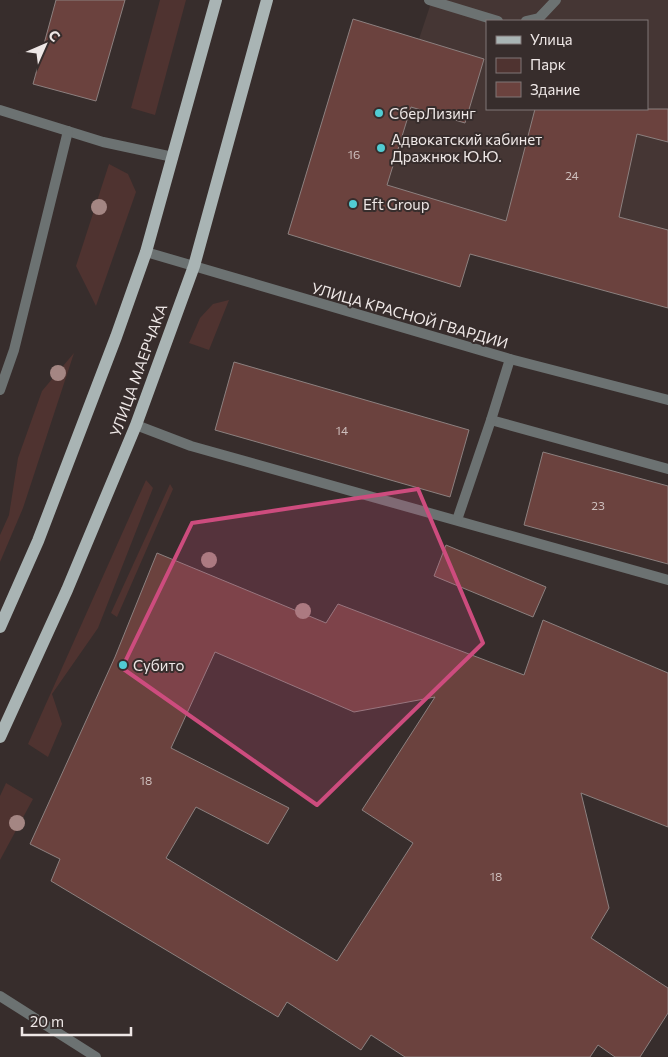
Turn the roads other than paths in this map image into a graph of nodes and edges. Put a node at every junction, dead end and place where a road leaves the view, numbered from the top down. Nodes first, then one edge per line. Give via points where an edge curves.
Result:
1 (216, 0) edge
2 (267, 0) edge
3 (430, 0) edge
4 (556, 0) edge
5 (495, 20) edge
6 (530, 20) edge
7 (0, 110) edge
8 (68, 131) junction
9 (173, 157) junction
10 (146, 252) junction
11 (194, 266) junction
12 (510, 359) junction
13 (0, 390) edge
14 (668, 400) edge
15 (491, 420) junction
16 (136, 425) junction
17 (668, 468) edge
18 (457, 520) junction
19 (668, 580) edge
20 (0, 627) edge
21 (0, 737) edge
22 (0, 996) edge
23 (96, 1057) edge

1 - 9 main road
2 - 11 main road, УЛИЦА МАЕРЧАКА
3 - 5 street
4 - 6 street via 539,18
7 - 8 street
8 - 9 street
8 - 13 street via 14,350
9 - 10 main road
10 - 11 street, УЛИЦА КРАСНОЙ ГВАРДИИ
10 - 20 main road via 38,541
11 - 12 street, УЛИЦА КРАСНОЙ ГВАРДИИ
11 - 16 main road, УЛИЦА МАЕРЧАКА
12 - 14 street, УЛИЦА КРАСНОЙ ГВАРДИИ
12 - 15 street
15 - 17 street
15 - 18 street
16 - 18 street via 191,446
16 - 21 main road, УЛИЦА МАЕРЧАКА via 67,590
18 - 19 street
22 - 23 street

